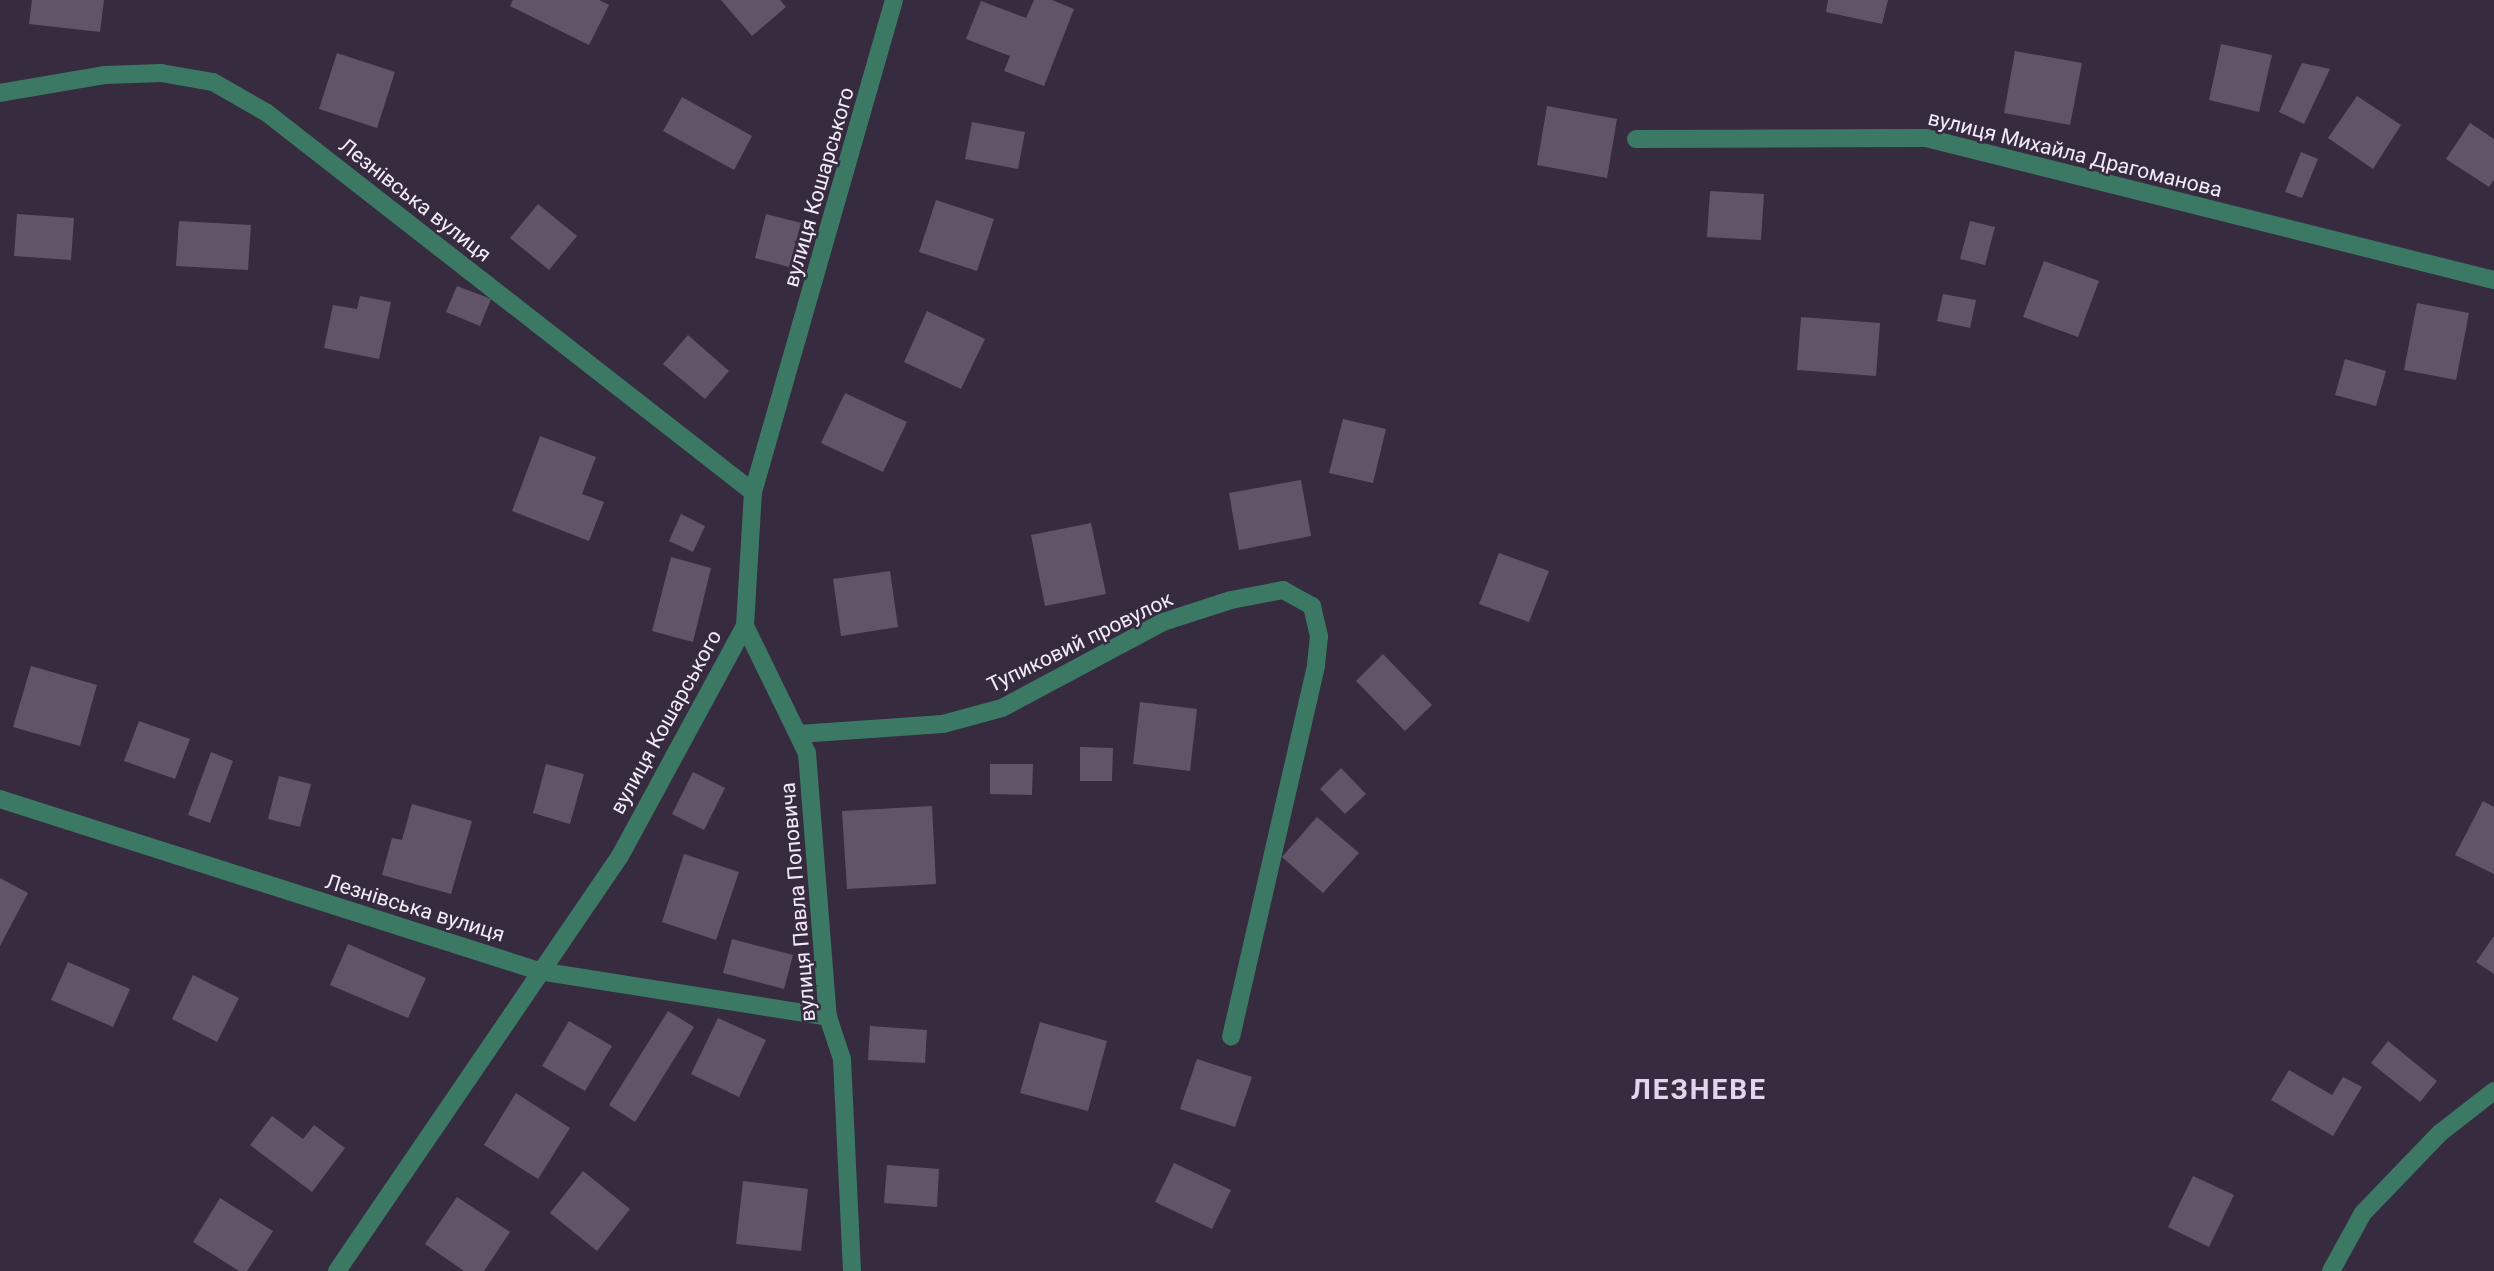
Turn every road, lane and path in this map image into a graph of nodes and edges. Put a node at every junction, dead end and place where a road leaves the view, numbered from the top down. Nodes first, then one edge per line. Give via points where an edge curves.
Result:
1 (894, 0) edge
2 (0, 93) edge
3 (1636, 139) dead end
4 (2494, 280) edge
5 (753, 492) junction
6 (745, 626) junction
7 (799, 734) junction
8 (0, 799) edge
9 (539, 971) junction
10 (828, 1017) junction
11 (1231, 1037) dead end
12 (2494, 1091) edge
13 (337, 1271) edge
14 (852, 1271) edge
15 (2331, 1271) edge

1 - 5 street, вулиця Кошарського
2 - 5 street, Лезнівська вулиця via 105,75 161,74 213,82 267,113
3 - 4 street, вулиця Михайла Драгоманова via 1926,138
5 - 6 street, вулиця Кошарського
6 - 7 street, вулиця Павла Поповича
6 - 9 street, вулиця Кошарського via 620,856
7 - 10 street, вулиця Павла Поповича via 807,753
7 - 11 street, Тупиковий провулок via 943,724 1002,708 1163,622 1231,600 1283,590 1312,606 1319,636 1316,666
8 - 9 street, Лезнівська вулиця
9 - 10 street, Лезнівська вулиця
9 - 13 street, вулиця Кошарського
10 - 14 street, вулиця Павла Поповича via 842,1059
12 - 15 street via 2440,1133 2363,1213

